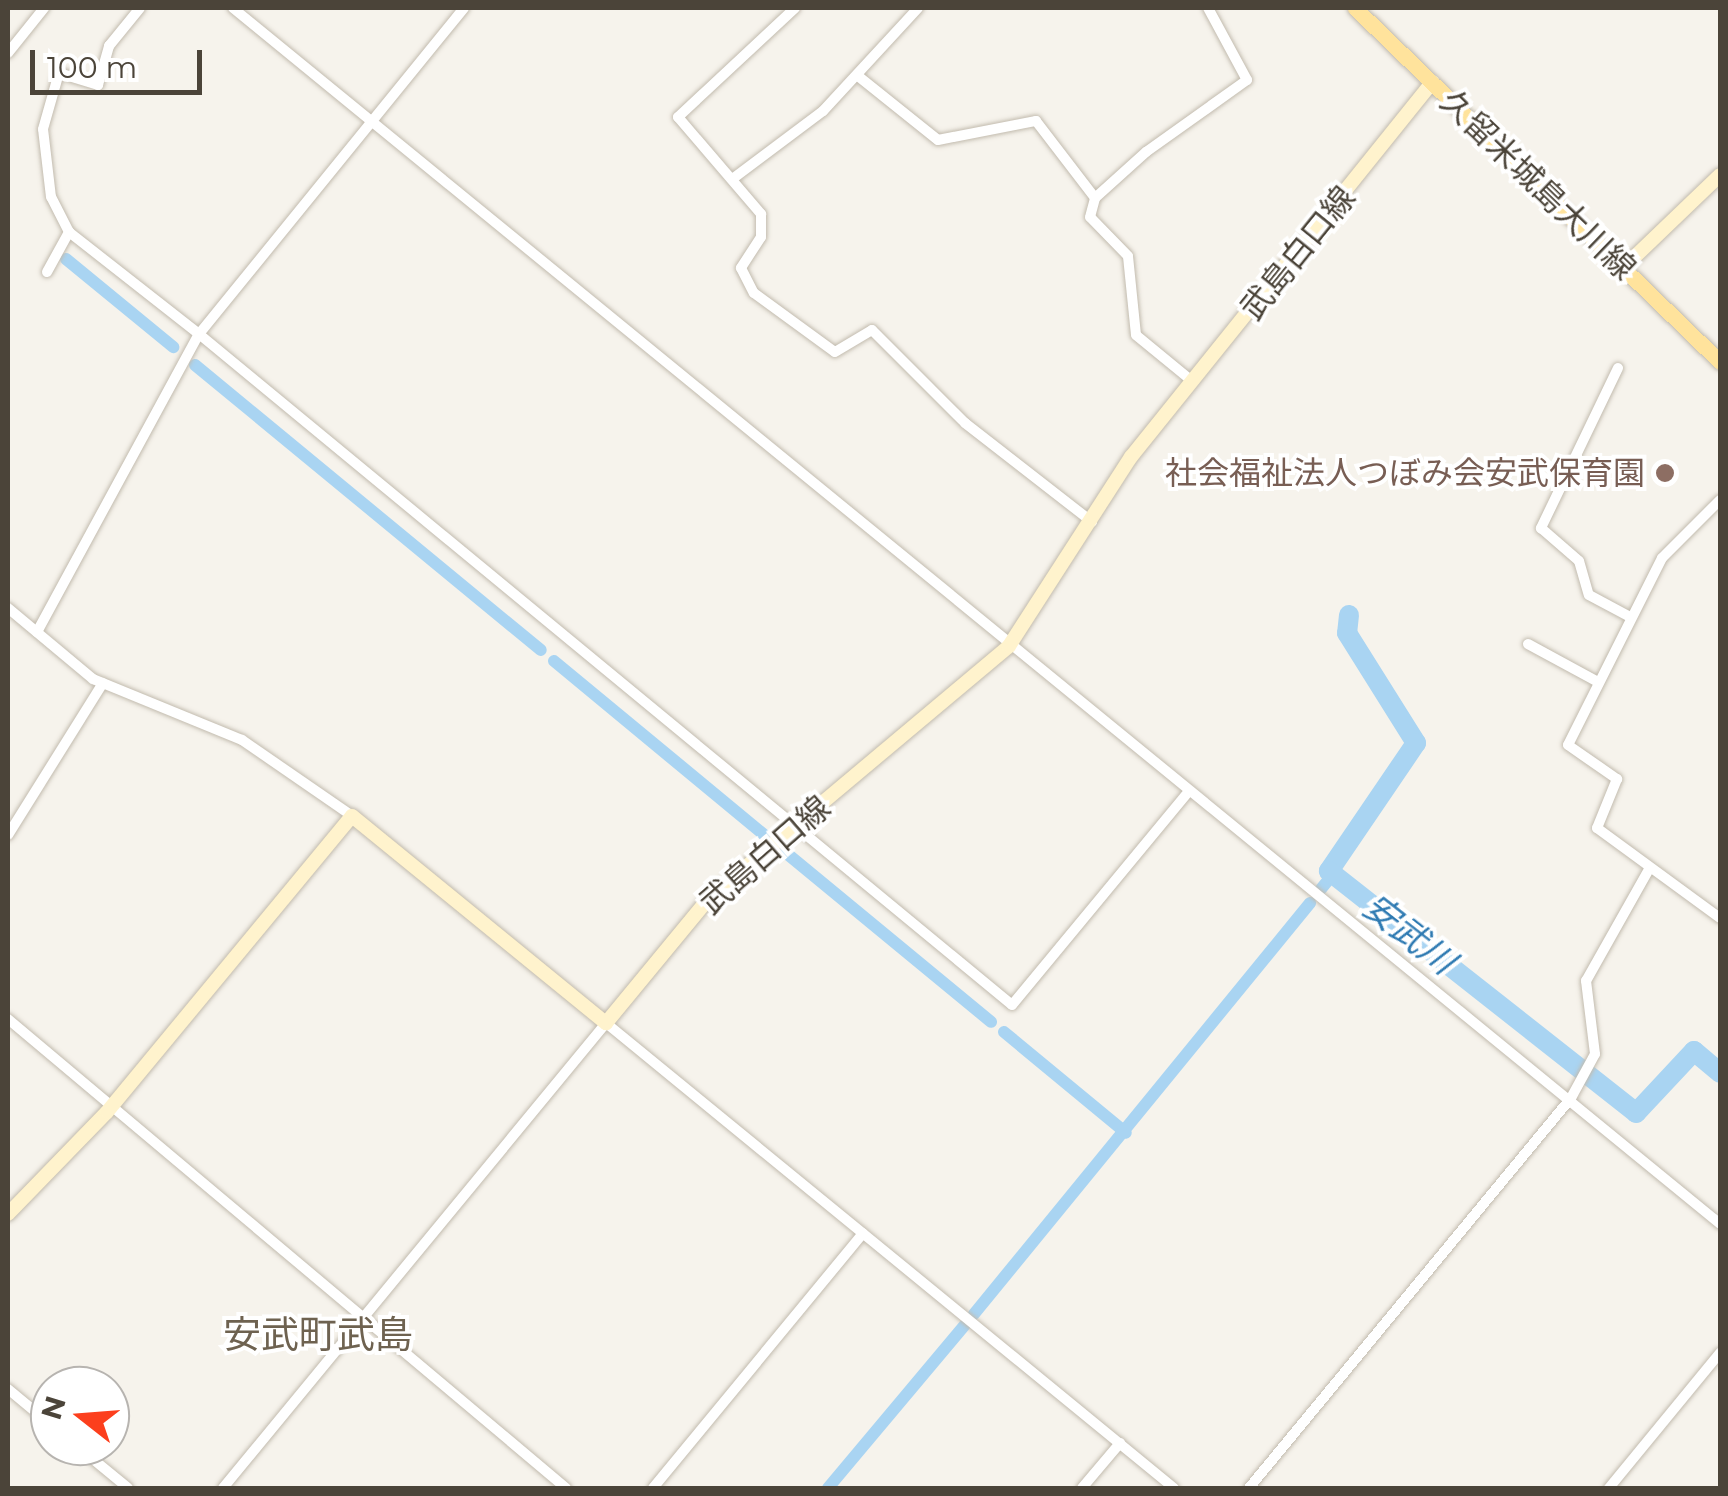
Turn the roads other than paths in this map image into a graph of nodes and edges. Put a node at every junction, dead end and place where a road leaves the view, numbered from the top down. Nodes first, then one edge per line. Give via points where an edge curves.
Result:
1 (44, 8) edge
2 (140, 8) edge
3 (233, 8) edge
4 (464, 8) edge
5 (795, 8) edge
6 (918, 8) edge
7 (1208, 8) edge
8 (1355, 8) edge
9 (8, 52) edge
10 (858, 76) junction
11 (1432, 82) junction
12 (370, 122) junction
13 (1720, 175) edge
14 (735, 177) junction
15 (1095, 198) junction
16 (69, 232) junction
17 (1624, 268) junction
18 (47, 272) dead end
19 (200, 334) junction
20 (1720, 362) edge
21 (1618, 368) dead end
22 (1192, 382) junction
23 (1720, 500) edge
24 (1092, 522) junction
25 (8, 608) edge
26 (1630, 617) junction
27 (38, 632) junction
28 (1528, 644) dead end
29 (1009, 646) junction
30 (103, 682) junction
31 (1598, 682) junction
32 (1188, 792) junction
33 (352, 816) junction
34 (797, 826) junction
35 (8, 834) edge
36 (1649, 869) junction
37 (1720, 918) edge
38 (8, 1020) edge
39 (606, 1023) junction
40 (1572, 1094) junction
41 (106, 1112) junction
42 (8, 1214) edge
43 (1720, 1224) edge
44 (863, 1233) junction
45 (360, 1321) junction
46 (1720, 1353) edge
47 (8, 1388) edge
48 (30, 1407) edge
49 (1120, 1443) junction
50 (101, 1466) edge
51 (128, 1488) edge
52 (223, 1488) edge
53 (566, 1488) edge
54 (653, 1488) edge
55 (1082, 1488) edge
56 (1174, 1488) edge
57 (1248, 1488) edge
58 (1609, 1488) edge

1 - 9 street
2 - 16 street via 108,46 98,84 59,73 43,129 51,197
3 - 12 street
4 - 12 street
5 - 14 street via 678,117
6 - 10 street
7 - 15 street via 1247,80
8 - 11 main road, 久留米城島大川線
10 - 14 street
10 - 15 street via 938,140 1036,121
11 - 17 main road, 久留米城島大川線
11 - 22 main road, 武島白口線
12 - 19 street
12 - 29 street
13 - 17 main road
14 - 24 street via 762,214 761,237 740,268 768,308 835,352 872,330 965,422
15 - 22 street via 1090,216 1128,256 1136,334
16 - 18 street
16 - 19 street
17 - 20 main road, 久留米城島大川線
19 - 27 street
19 - 34 street
21 - 26 street via 1541,528 1579,561 1588,595
22 - 24 main road, 武島白口線
23 - 26 street via 1662,558
24 - 29 main road, 武島白口線
25 - 27 street
26 - 31 street
27 - 30 street
28 - 31 street
29 - 32 street
29 - 34 main road, 武島白口線
30 - 33 street via 242,740
30 - 35 street
31 - 36 street via 1568,745 1617,779 1597,828
32 - 34 street via 1012,1005
32 - 40 street
33 - 39 main road
33 - 41 main road
34 - 39 main road, 武島白口線 via 710,897
36 - 37 street
36 - 40 street via 1586,980 1595,1054
38 - 41 street
39 - 44 street
39 - 45 street
40 - 43 street
40 - 57 street
41 - 42 main road
41 - 45 street
44 - 49 street
44 - 54 street
45 - 52 street
45 - 53 street
46 - 58 street
47 - 48 street
49 - 55 street
49 - 56 street
50 - 51 street

